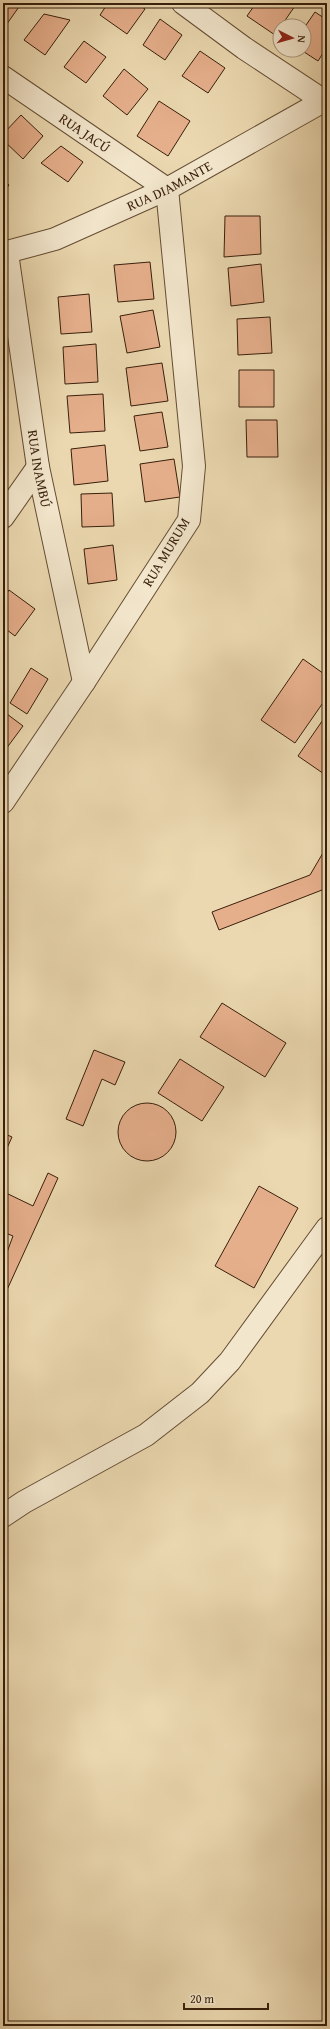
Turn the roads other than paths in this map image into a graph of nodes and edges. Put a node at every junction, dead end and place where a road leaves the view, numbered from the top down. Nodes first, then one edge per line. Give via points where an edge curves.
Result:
1 (183, 3) edge
2 (3, 77) edge
3 (326, 100) edge
4 (167, 189) junction
5 (5, 253) edge
6 (38, 467) junction
7 (3, 517) edge
8 (84, 682) junction
9 (3, 802) edge
10 (327, 1228) edge
11 (3, 1516) edge

1 - 3 street via 244,48
2 - 4 street, RUA JACÚ
3 - 4 street, RUA DIAMANTE
4 - 5 street, RUA DIAMANTE via 55,239
4 - 8 street, RUA MURUM via 194,466 189,520
5 - 6 street, RUA INAMBÚ
6 - 7 street
6 - 8 street, RUA INAMBÚ
8 - 9 street, RUA MURUM
10 - 11 street via 230,1361 200,1393 146,1435

